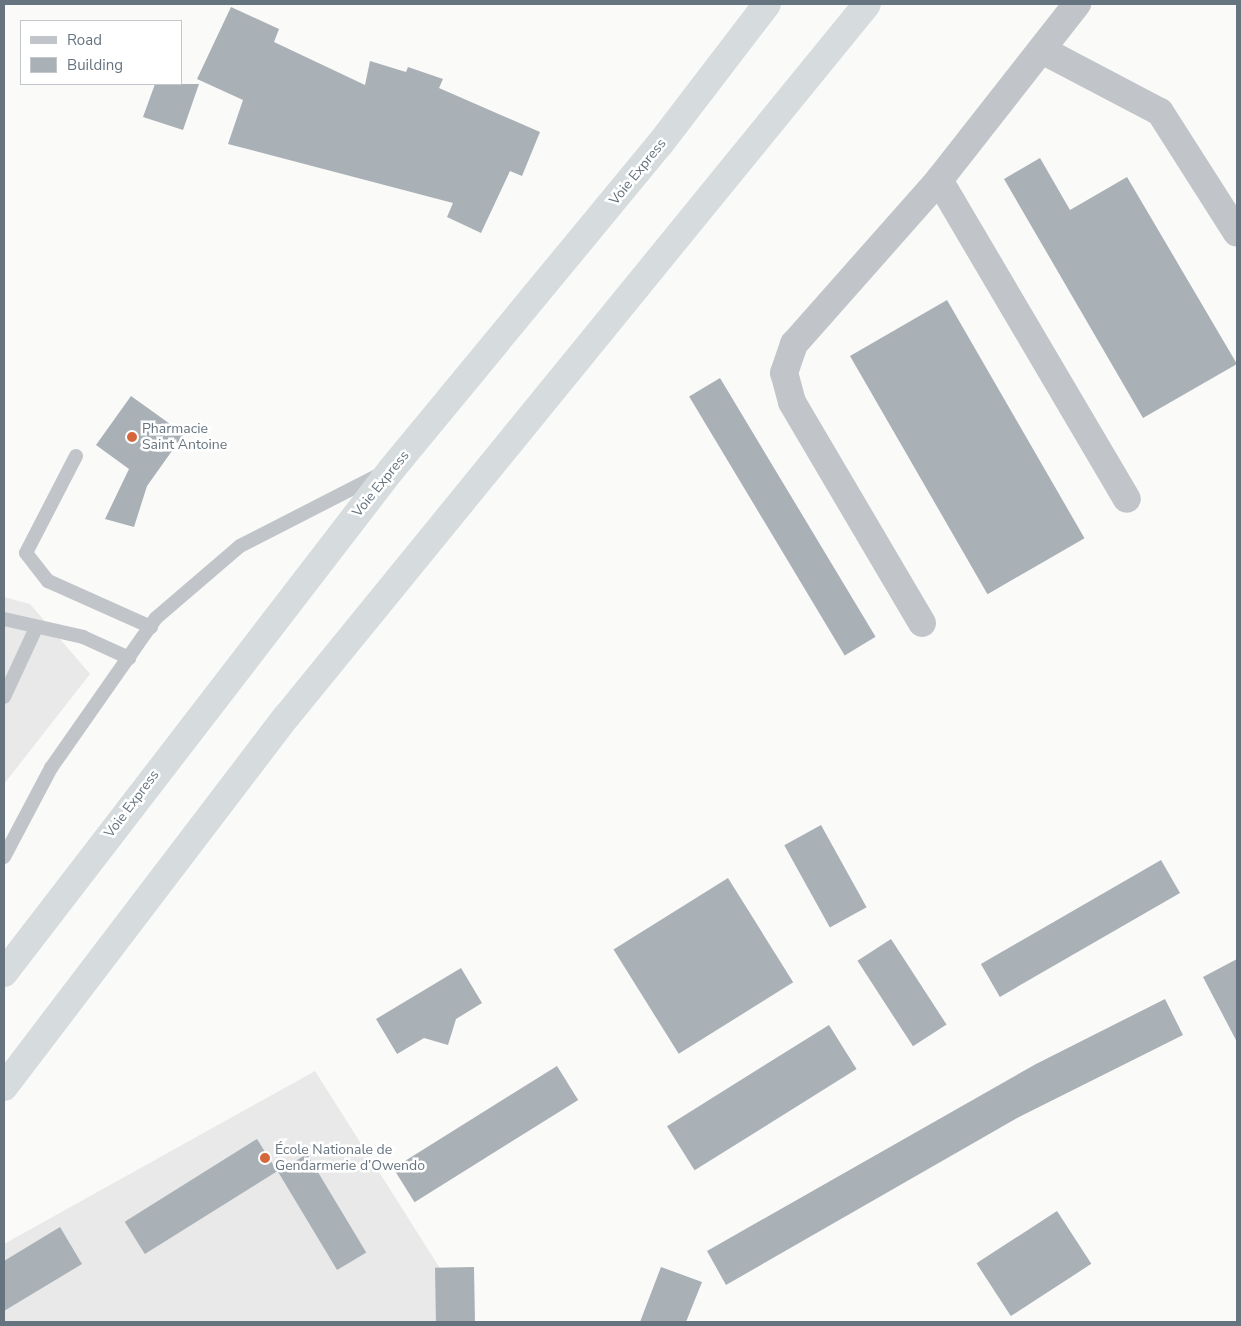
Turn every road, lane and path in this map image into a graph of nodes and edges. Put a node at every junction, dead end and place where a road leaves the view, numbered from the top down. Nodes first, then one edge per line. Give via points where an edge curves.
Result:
1 (767, 4) edge
2 (866, 4) edge
3 (1077, 4) edge
4 (1042, 50) junction
5 (939, 180) junction
6 (1237, 233) edge
7 (76, 456) dead end
8 (391, 470) junction
9 (1127, 499) dead end
10 (4, 619) edge
11 (922, 622) dead end
12 (151, 627) junction
13 (36, 628) junction
14 (129, 658) junction
15 (4, 697) edge
16 (4, 857) edge
17 (4, 973) edge
18 (4, 1087) edge

1 - 8 highway, Voie Express via 660,144
2 - 18 highway via 287,716
3 - 4 street
4 - 5 street
4 - 6 street via 1160,112
5 - 9 street
5 - 11 street via 794,344 784,373 792,402
7 - 12 lane via 26,553 48,580
8 - 12 lane via 240,546
8 - 17 highway, Voie Express
10 - 13 lane
12 - 14 lane
13 - 14 lane via 83,637
13 - 15 lane
14 - 16 lane via 51,768

